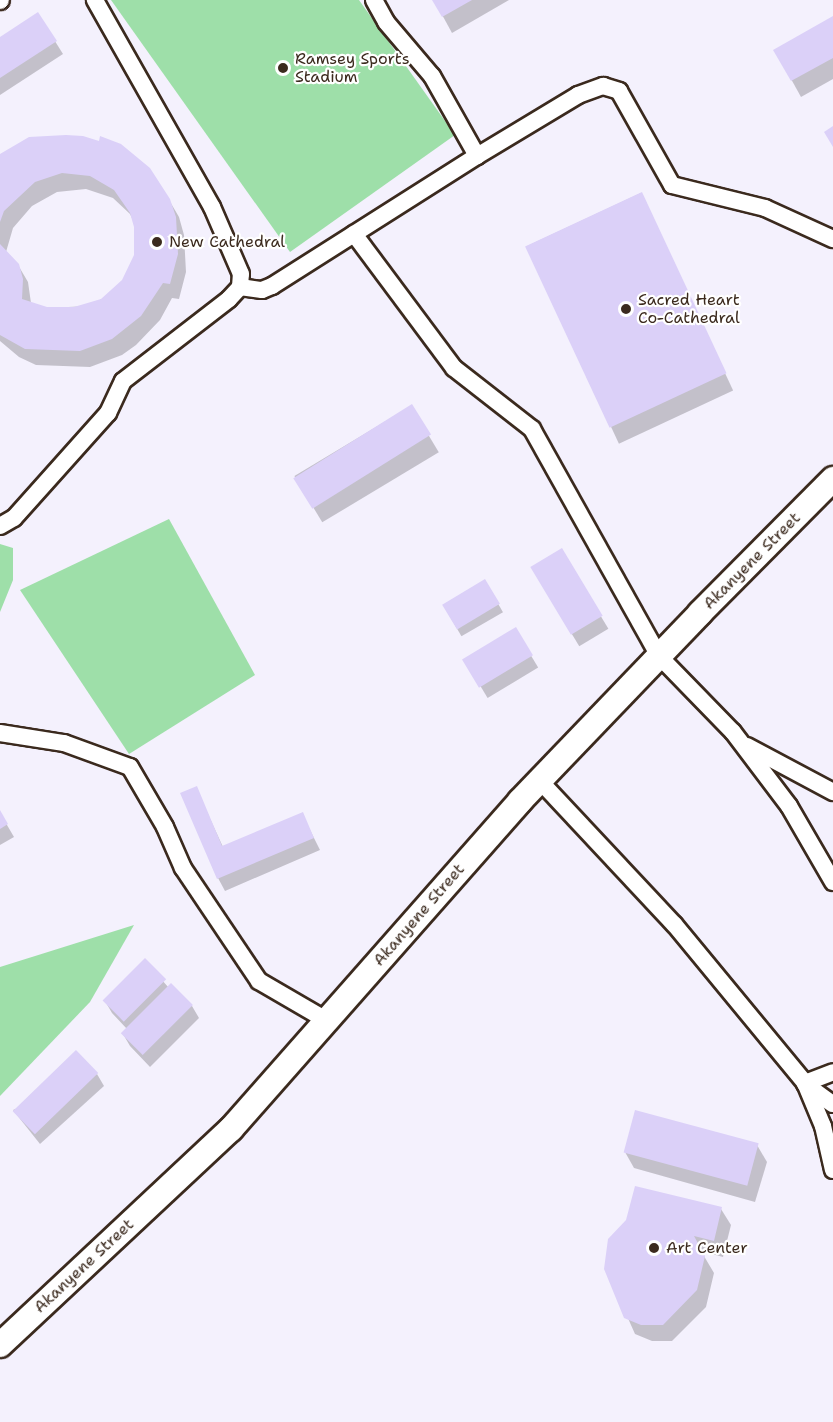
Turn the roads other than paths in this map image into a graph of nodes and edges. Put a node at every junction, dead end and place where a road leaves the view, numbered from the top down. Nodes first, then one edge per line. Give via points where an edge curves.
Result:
1 (95, 0) edge
2 (374, 0) edge
3 (477, 156) junction
4 (354, 234) junction
5 (833, 239) edge
6 (240, 287) junction
7 (833, 479) edge
8 (0, 526) edge
9 (659, 656) junction
10 (0, 733) edge
11 (741, 743) junction
12 (540, 781) junction
13 (833, 792) edge
14 (833, 882) edge
15 (327, 1020) junction
16 (833, 1072) edge
17 (804, 1083) junction
18 (833, 1104) edge
19 (833, 1170) edge
20 (0, 1345) edge

1 - 6 street via 212,207 241,274
2 - 3 street via 386,22 432,76
3 - 4 street
3 - 5 street via 578,95 603,86 619,92 672,185 765,208
4 - 6 street via 272,286 262,290
4 - 9 street via 454,368 532,429
6 - 8 street via 123,381 108,413 14,518
7 - 9 street, Akanyene Street
9 - 11 street
9 - 12 street, Akanyene Street
10 - 15 street via 64,743 130,767 165,827 183,868 259,981
11 - 13 street
11 - 14 street via 789,806
12 - 15 street, Akanyene Street
12 - 17 street via 674,924
15 - 20 street, Akanyene Street via 231,1129
16 - 17 street
17 - 18 street
17 - 19 street via 823,1126

